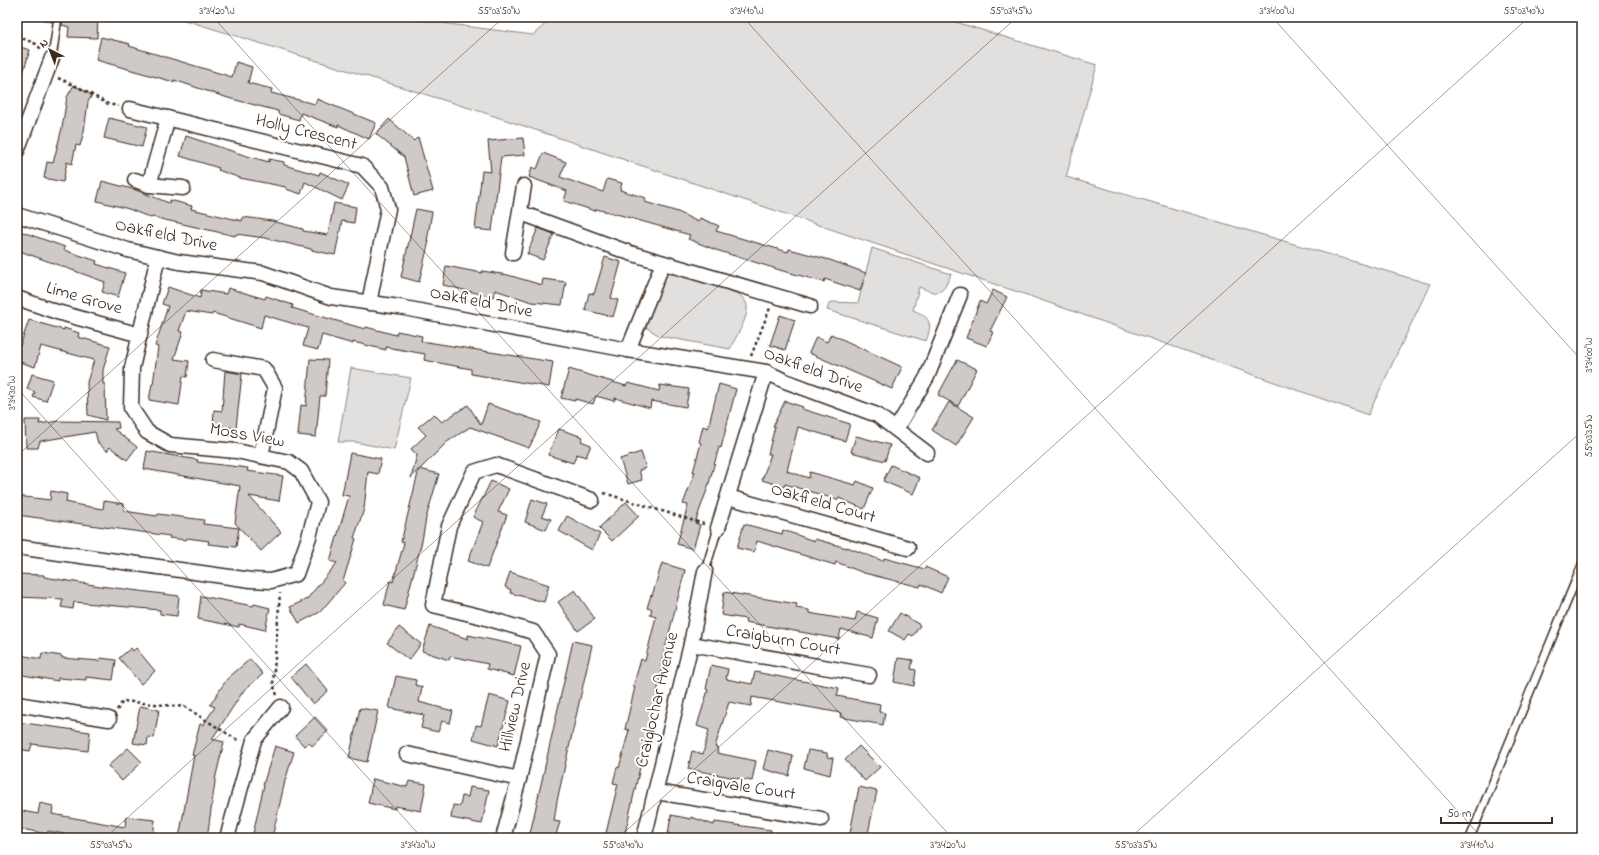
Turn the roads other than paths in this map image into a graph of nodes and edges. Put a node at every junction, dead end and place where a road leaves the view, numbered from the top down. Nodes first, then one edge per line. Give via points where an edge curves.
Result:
1 (58, 17) edge
2 (52, 58) joint
3 (130, 109) road end
4 (168, 118) junction
5 (17, 151) edge
6 (135, 180) dead end
7 (149, 185) junction
8 (524, 186) dead end
9 (183, 188) dead end
10 (521, 213) junction
11 (17, 215) edge
12 (513, 253) dead end
13 (158, 257) junction
14 (663, 263) junction
15 (960, 295) dead end
16 (17, 299) edge
17 (368, 303) junction
18 (810, 306) dead end
19 (140, 335) junction
20 (628, 350) junction
21 (213, 360) dead end
22 (766, 372) junction
23 (896, 428) junction
24 (927, 453) dead end
25 (261, 456) junction
26 (728, 497) junction
27 (592, 500) road end
28 (718, 528) joint
29 (17, 547) edge
30 (908, 548) dead end
31 (1582, 565) edge
32 (706, 571) joint
33 (691, 644) junction
34 (869, 675) dead end
35 (17, 704) edge
36 (281, 707) road end
37 (109, 719) road end
38 (407, 754) dead end
39 (519, 779) junction
40 (656, 792) junction
41 (821, 819) dead end
42 (227, 838) edge
43 (503, 838) edge
44 (644, 838) edge
45 (1470, 838) edge

1 - 2 lane
2 - 5 street
3 - 4 street, Holly Crescent
4 - 7 street
4 - 17 street, Holly Crescent via 362,166 382,187 388,209
6 - 7 street
7 - 9 street
8 - 10 street
10 - 12 street
10 - 14 street
11 - 13 street, Oakfield Drive
13 - 17 street, Oakfield Drive via 263,273 331,297
13 - 19 street, Moss View
14 - 18 street
14 - 20 street
15 - 23 street via 927,376
16 - 19 street, Lime Grove
17 - 20 street, Oakfield Drive
19 - 25 street, Moss View via 132,368 130,408 147,432 170,444 236,450
20 - 22 street, Oakfield Drive
21 - 25 street via 264,369 275,388
22 - 23 street, Oakfield Drive via 877,415
22 - 26 street
23 - 24 street, Oakfield Drive
25 - 29 street, Moss View via 289,462 301,471 318,502 296,574 271,581 251,580
26 - 28 street
26 - 30 street, Oakfield Court
27 - 39 street, Hillview Drive via 496,464 474,472 449,526 434,605 533,632 548,654
28 - 32 lane
31 - 45 lane
32 - 33 street, Craiglochar Avenue
33 - 34 street, Craigburn Court
33 - 40 street, Craiglochar Avenue
35 - 37 street
36 - 42 street via 254,740
38 - 39 street, Hillview Drive
39 - 43 street, Hillview Drive
40 - 41 street, Craigvale Court
40 - 44 street, Craiglochar Avenue

